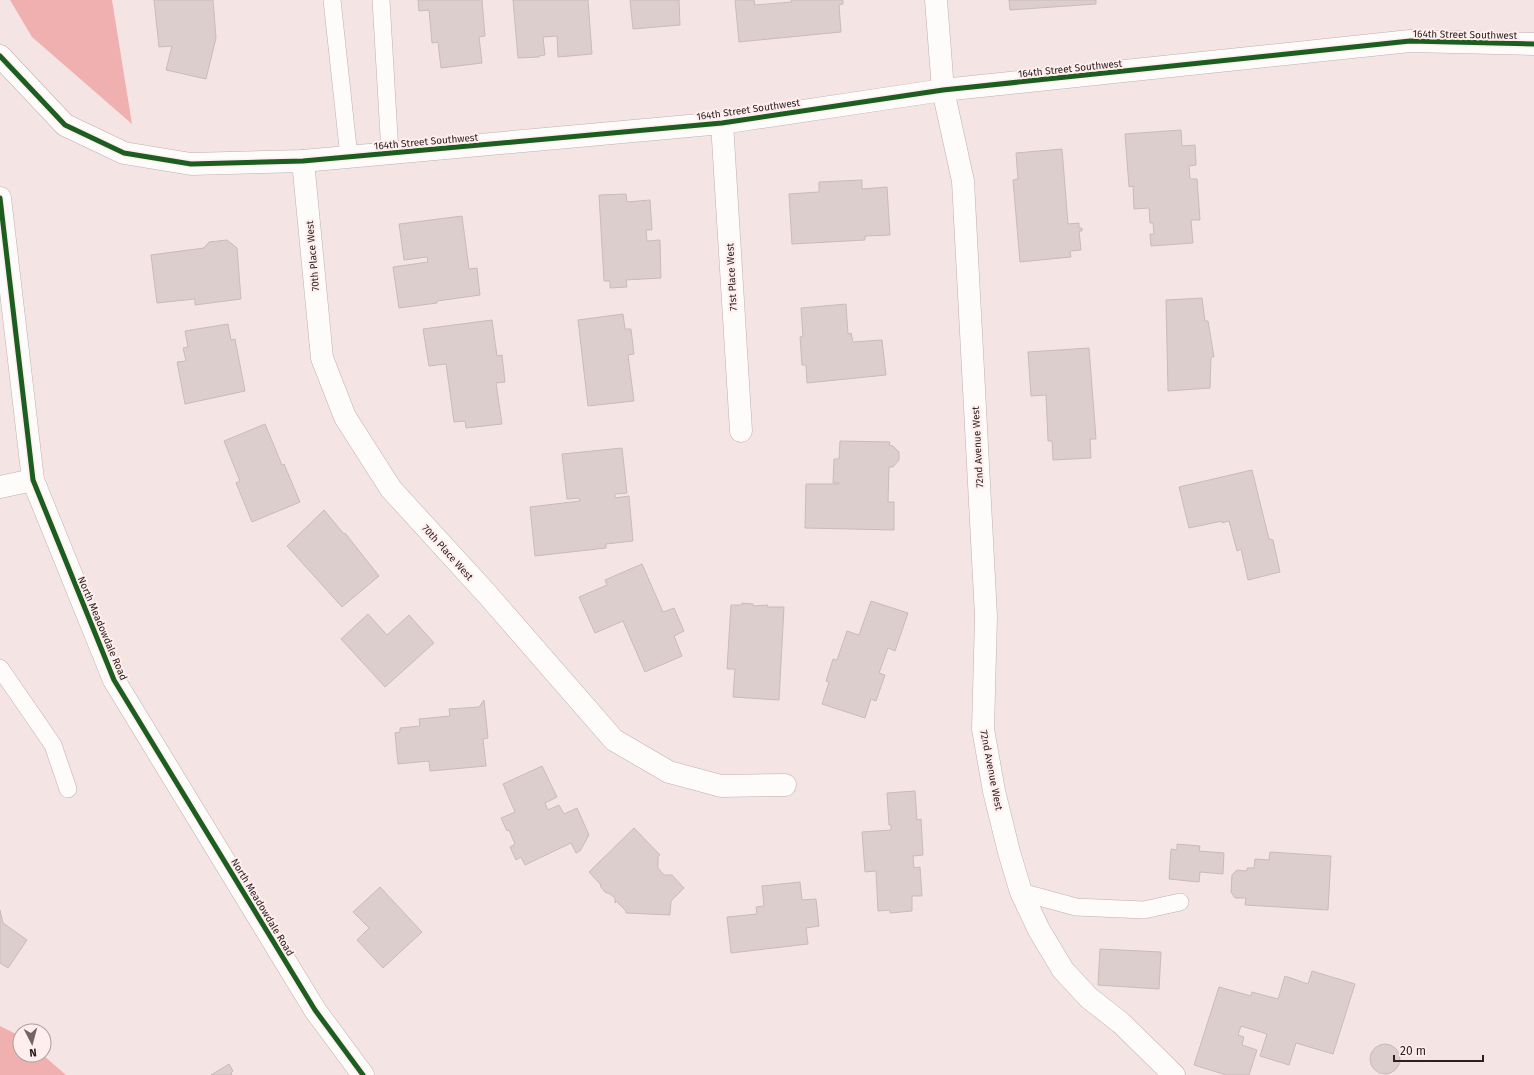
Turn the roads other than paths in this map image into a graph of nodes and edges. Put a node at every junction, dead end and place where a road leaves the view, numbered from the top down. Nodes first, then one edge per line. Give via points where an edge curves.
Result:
1 (332, 0) edge
2 (381, 0) edge
3 (936, 0) edge
4 (1534, 44) edge
5 (0, 56) edge
6 (943, 90) junction
7 (722, 123) junction
8 (390, 153) junction
9 (349, 157) junction
10 (304, 161) junction
11 (0, 198) edge
12 (741, 431) dead end
13 (33, 480) junction
14 (0, 487) edge
15 (0, 668) edge
16 (785, 785) dead end
17 (68, 789) dead end
18 (1021, 892) junction
19 (1180, 902) dead end
20 (363, 1075) edge
21 (1174, 1075) edge

1 - 9 lane
2 - 8 lane
3 - 6 street, 72nd Avenue West
4 - 6 street, 164th Street Southwest via 1410,42
5 - 10 street, 164th Street Southwest via 65,125 124,153 190,164
6 - 7 street, 164th Street Southwest
6 - 18 street, 72nd Avenue West via 963,189 986,616 983,729 994,790
7 - 8 street, 164th Street Southwest
7 - 12 street, 71st Place West
8 - 9 street, 164th Street Southwest
9 - 10 street, 164th Street Southwest
10 - 16 street, 70th Place West via 322,358 345,417 391,489 614,740 669,772 721,786
11 - 13 street, North Meadowdale Road
13 - 14 street
13 - 20 street, North Meadowdale Road via 114,680 315,1010
15 - 17 lane via 53,745
18 - 19 lane via 1076,906 1091,907 1144,910
18 - 21 street, 72nd Avenue West via 1039,930 1063,970 1089,998 1121,1023

